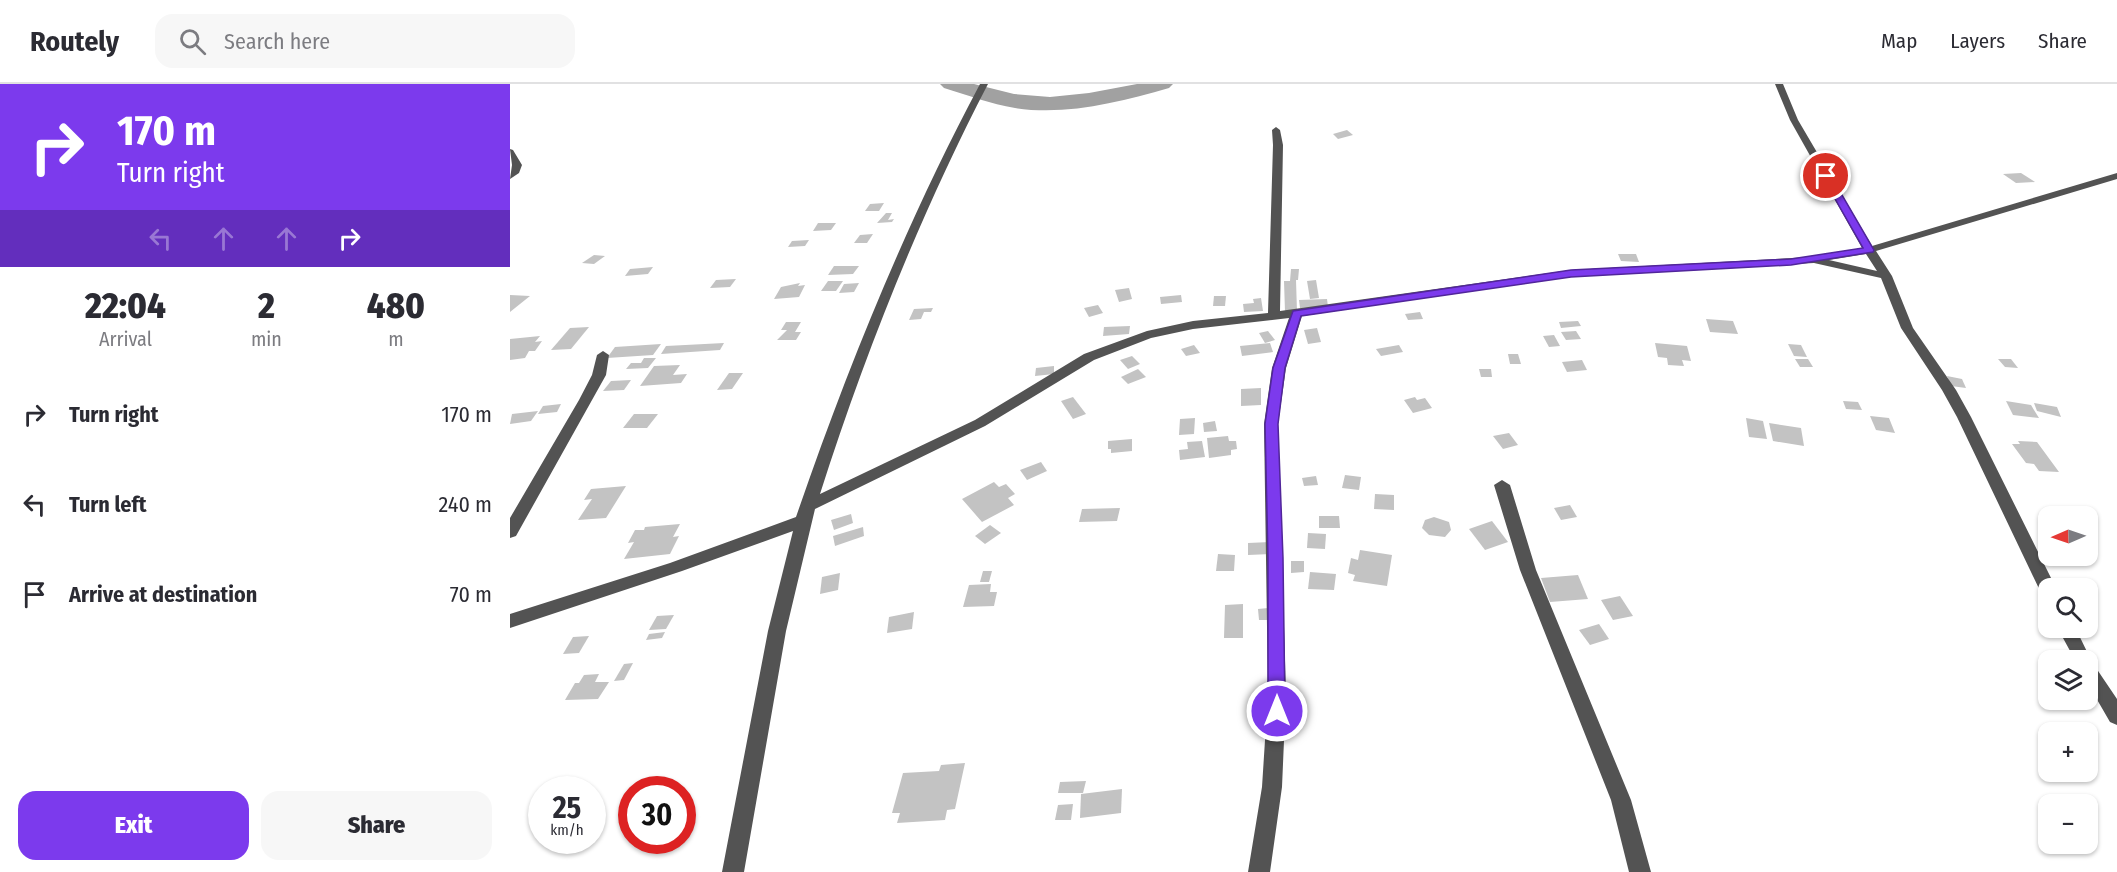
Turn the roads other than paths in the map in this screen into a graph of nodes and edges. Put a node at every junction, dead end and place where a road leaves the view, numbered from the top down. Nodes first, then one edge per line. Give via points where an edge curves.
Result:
1 (984, 84) edge
2 (1779, 84) edge
3 (1276, 130) dead end
4 (510, 152) edge
5 (510, 176) edge
6 (2117, 176) edge
7 (1869, 250) junction
8 (1810, 260) junction
9 (1886, 276) junction
10 (1297, 313) junction
11 (1274, 316) junction
12 (603, 355) dead end
13 (1502, 485) dead end
14 (805, 513) junction
15 (510, 532) edge
16 (2042, 578) edge
17 (510, 621) edge
18 (2098, 685) edge
19 (2117, 716) edge
20 (733, 872) edge
21 (1259, 872) edge
22 (1640, 872) edge

1 - 14 street via 952,145 871,330
2 - 7 street via 1794,120
3 - 11 street
4 - 5 street via 517,165
6 - 7 street
7 - 8 street
7 - 9 street
8 - 9 street
8 - 10 street via 1571,273
9 - 16 street via 1907,328 1964,417
10 - 11 street
10 - 21 street via 1279,368 1271,424 1277,694 1272,787
11 - 14 street via 1173,329 1105,350 980,423
12 - 15 street via 586,400
13 - 22 street via 1532,581 1621,800
14 - 17 street via 676,567
14 - 20 street via 777,631
18 - 19 street

